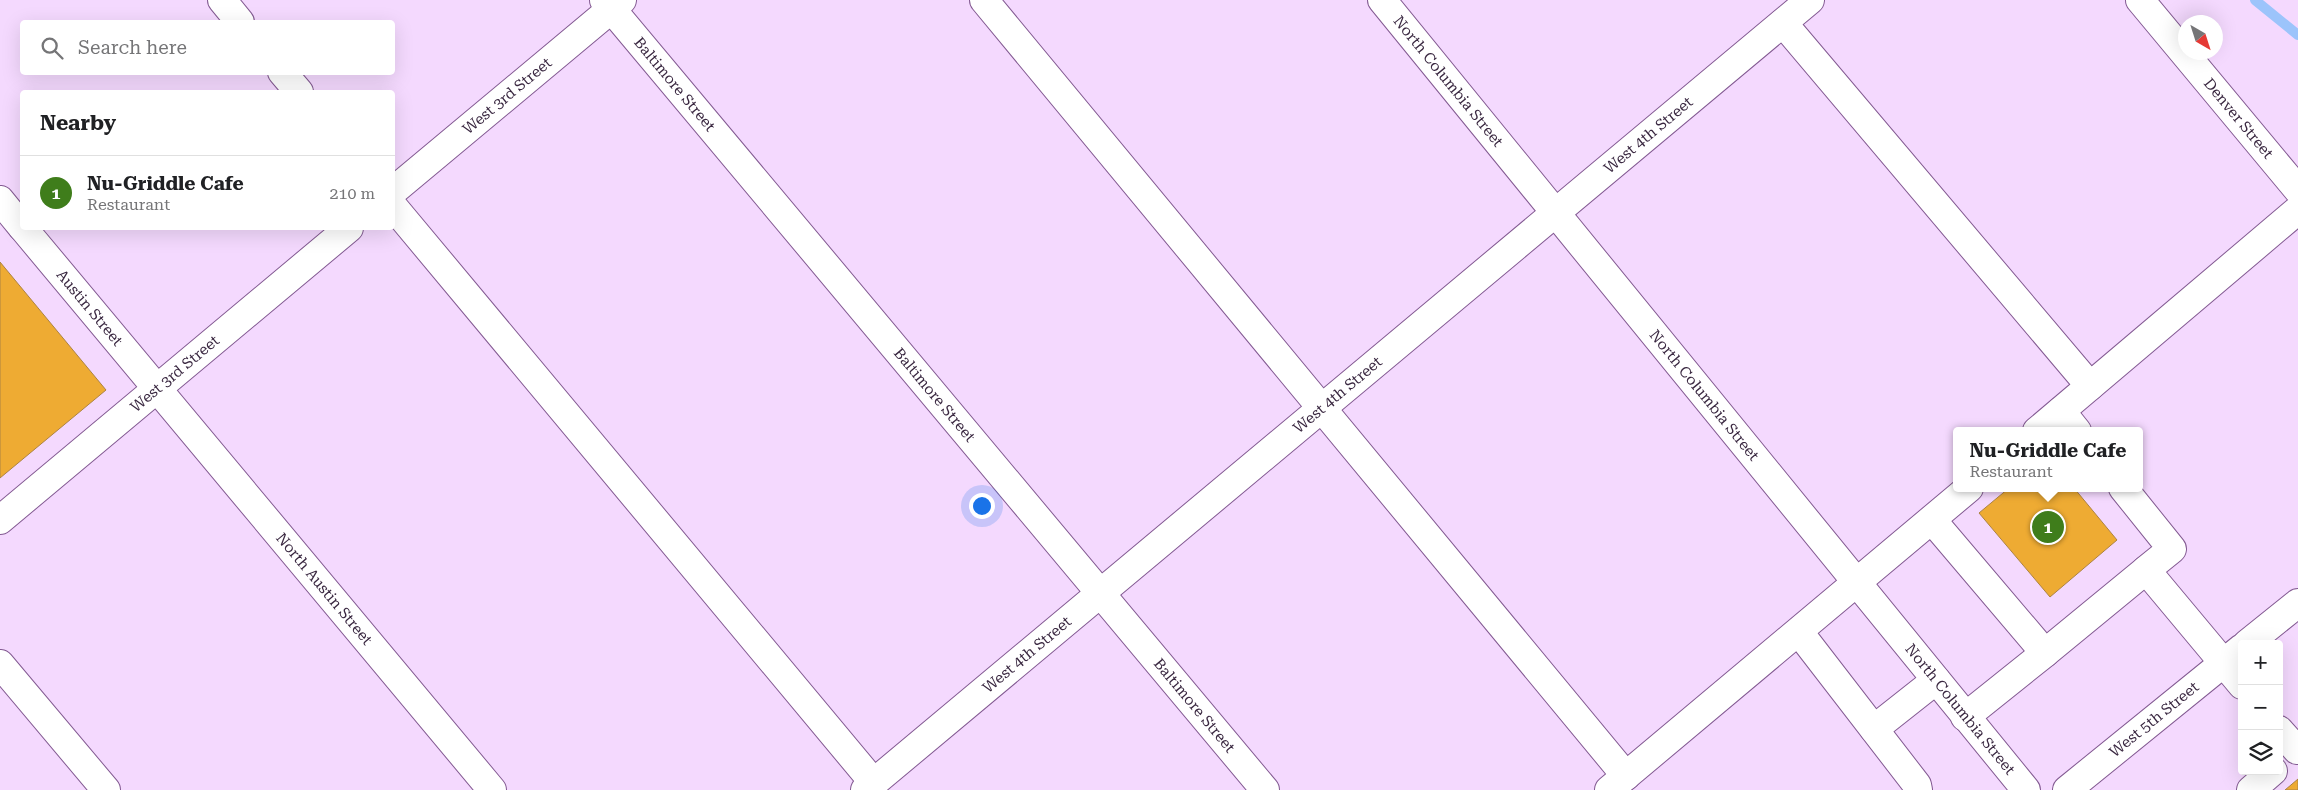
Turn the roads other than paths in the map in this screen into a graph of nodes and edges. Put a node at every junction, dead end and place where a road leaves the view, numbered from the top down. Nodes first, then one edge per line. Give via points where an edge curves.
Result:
1 (222, 0) edge
2 (984, 0) edge
3 (1382, 0) edge
4 (1810, 0) edge
5 (2140, 0) edge
6 (612, 3) edge
7 (238, 20) edge
8 (1783, 23) junction
9 (284, 75) edge
10 (296, 90) edge
11 (395, 189) edge
12 (2298, 190) edge
13 (0, 200) edge
14 (395, 209) edge
15 (2298, 210) edge
16 (1556, 213) junction
17 (20, 223) edge
18 (25, 230) edge
19 (348, 230) edge
20 (2090, 386) junction
21 (156, 389) junction
22 (1322, 408) junction
23 (2069, 421) edge
24 (2050, 427) edge
25 (1964, 492) edge
26 (2126, 492) edge
27 (0, 520) edge
28 (1932, 520) junction
29 (2146, 570) junction
30 (1857, 583) junction
31 (1101, 593) junction
32 (2298, 603) edge
33 (1799, 632) junction
34 (2253, 640) edge
35 (2045, 653) junction
36 (2232, 656) edge
37 (0, 664) edge
38 (2238, 673) edge
39 (1936, 680) junction
40 (1965, 717) junction
41 (1874, 729) junction
42 (2283, 738) edge
43 (2291, 755) edge
44 (2268, 775) edge
45 (1618, 783) edge
46 (870, 786) edge
47 (106, 790) edge
48 (492, 790) edge
49 (1265, 790) edge
50 (1918, 790) edge
51 (2026, 790) edge
52 (2067, 790) edge
53 (2251, 790) edge

1 - 7 street
2 - 22 street
3 - 16 street, North Columbia Street
4 - 8 street, West 4th Street
5 - 12 street, Denver Street
6 - 11 street, West 3rd Street
6 - 31 street, Baltimore Street
8 - 16 street, West 4th Street
8 - 20 street
9 - 10 street
13 - 17 street, Austin Street
14 - 46 street
15 - 20 street
16 - 22 street, West 4th Street
16 - 30 street, North Columbia Street
18 - 21 street, Austin Street
19 - 21 street, West 3rd Street
20 - 23 street
21 - 27 street, West 3rd Street
21 - 48 street, North Austin Street
22 - 31 street, West 4th Street
22 - 45 street
23 - 24 street
25 - 28 street
26 - 29 street via 2172,549
28 - 30 street
28 - 35 street
29 - 35 street
29 - 36 street
30 - 33 street
30 - 39 street, North Columbia Street
31 - 46 street, West 4th Street
31 - 49 street, Baltimore Street
32 - 34 street
33 - 41 street
33 - 45 street
35 - 40 street
36 - 38 street
36 - 52 street, West 5th Street
37 - 47 street
39 - 40 street, North Columbia Street
39 - 41 street
40 - 51 street, North Columbia Street
41 - 50 street
42 - 43 street
44 - 53 street

